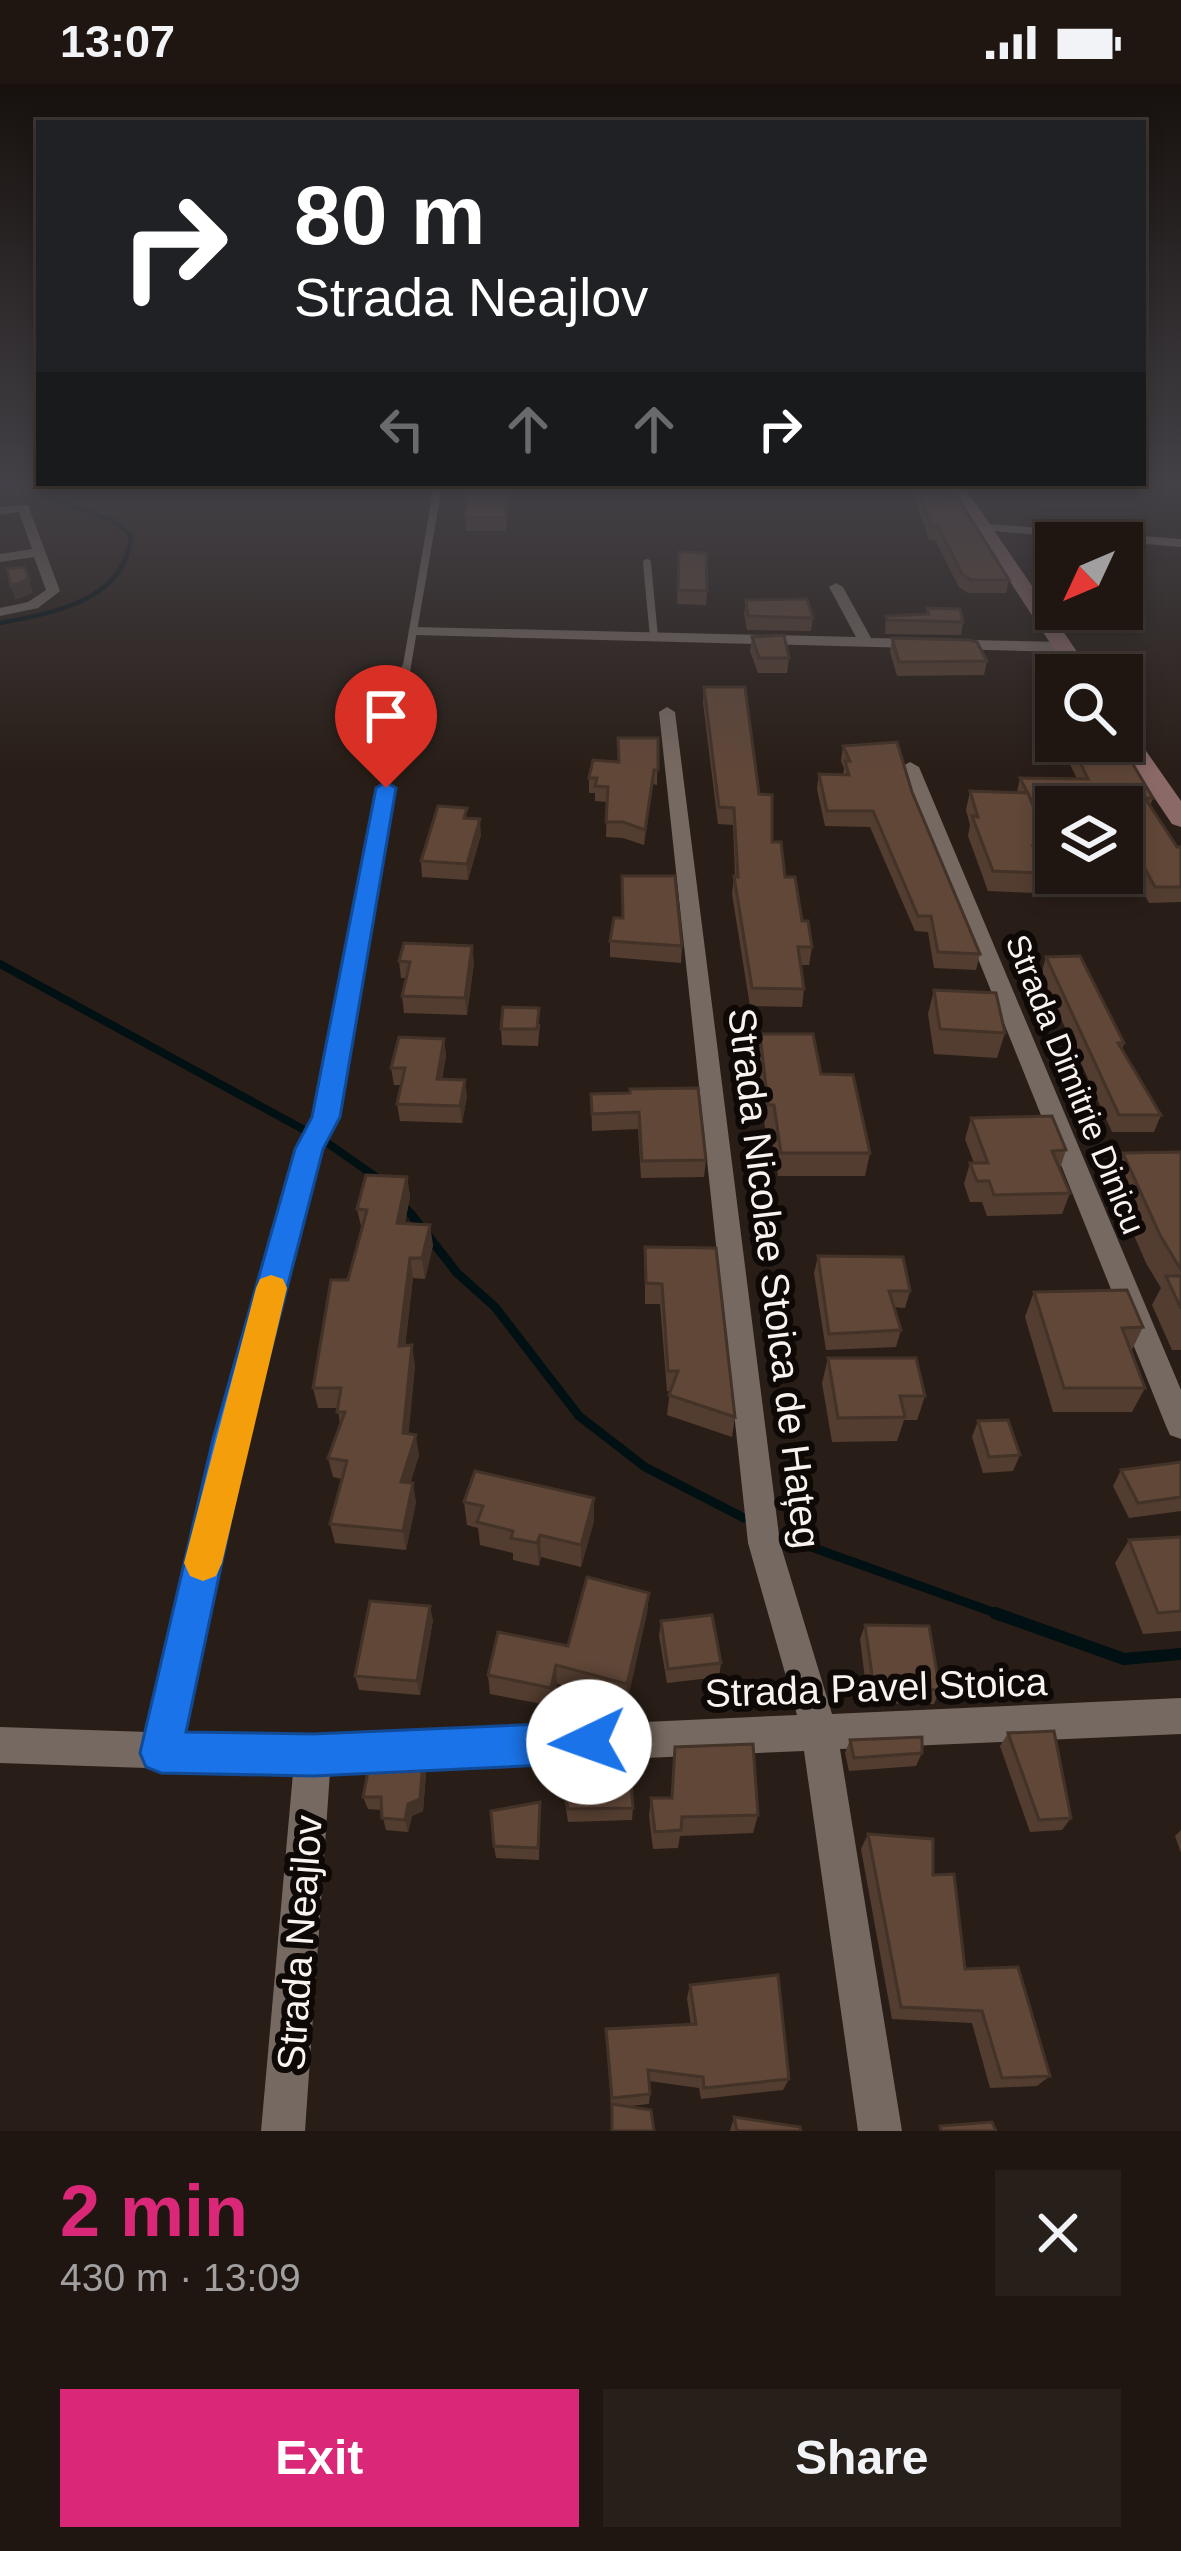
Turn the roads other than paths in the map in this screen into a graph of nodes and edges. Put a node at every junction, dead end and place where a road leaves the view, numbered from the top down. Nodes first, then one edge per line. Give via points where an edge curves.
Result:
1 (50, 581) edge
2 (423, 581) edge
3 (649, 581) edge
4 (1018, 581) edge
5 (836, 587) dead end
6 (0, 612) edge
7 (415, 632) junction
8 (654, 637) junction
9 (868, 645) junction
10 (1063, 647) junction
11 (1068, 654) edge
12 (667, 712) dead end
13 (1142, 762) edge
14 (910, 767) edge
15 (1181, 819) edge
16 (356, 952) joint
17 (1181, 1426) edge
18 (1181, 1716) edge
19 (819, 1731) junction
20 (0, 1744) edge
21 (161, 1753) junction
22 (313, 1755) junction
23 (283, 2131) edge
24 (880, 2131) edge

1 - 6 street via 53,591 33,605
2 - 7 lane
3 - 8 lane
4 - 10 street
5 - 9 street
7 - 8 street
7 - 16 lane
8 - 9 street
9 - 10 street
10 - 11 street
12 - 19 street, Strada Nicolae Stoica de Hațeg via 764,1543
13 - 15 street
14 - 17 street, Strada Dimitrie Dinicu
16 - 21 street via 326,1117 309,1149 230,1439
18 - 19 street, Strada Pavel Stoica
19 - 22 street, Strada Pavel Stoica
19 - 24 street, Strada Nicolae Stoica de Hațeg
20 - 21 street, Strada Pavel Stoica
21 - 22 street, Strada Pavel Stoica
22 - 23 street, Strada Neajlov

